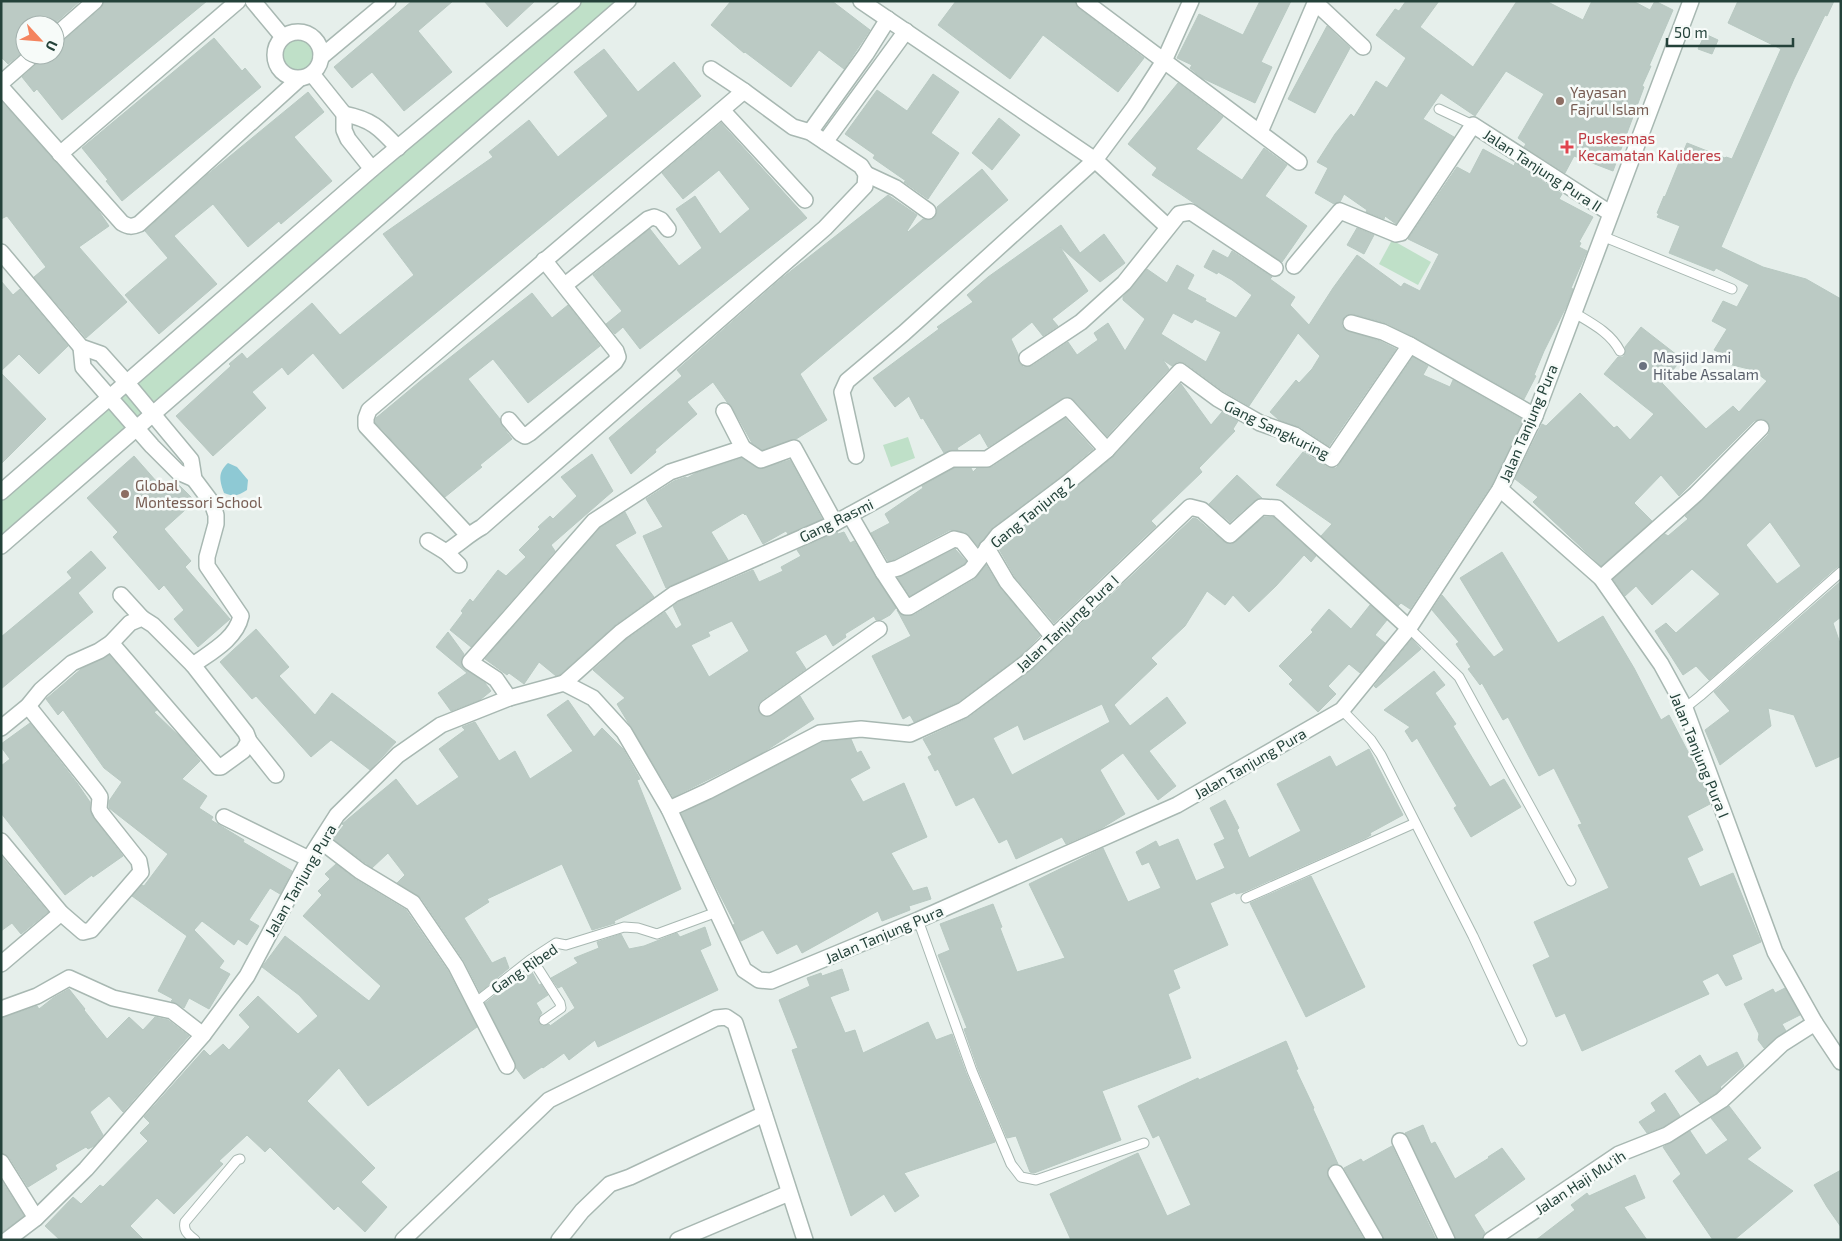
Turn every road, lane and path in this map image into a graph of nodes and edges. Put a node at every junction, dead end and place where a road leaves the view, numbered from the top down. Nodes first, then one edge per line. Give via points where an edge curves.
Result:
1 (95, 1) edge
2 (238, 1) edge
3 (253, 1) edge
4 (388, 1) edge
5 (573, 1) edge
6 (628, 1) edge
7 (861, 1) edge
8 (1084, 1) edge
9 (1191, 1) edge
10 (1691, 1) edge
11 (1316, 2) edge
12 (888, 19) junction
13 (65, 27) edge
14 (906, 31) junction
15 (283, 37) junction
16 (1363, 47) dead end
17 (321, 57) junction
18 (1164, 61) junction
19 (22, 65) edge
20 (711, 69) dead end
21 (305, 76) junction
22 (1, 83) edge
23 (1, 87) edge
24 (744, 91) junction
25 (1439, 109) dead end
26 (722, 110) junction
27 (344, 114) junction
28 (1473, 125) junction
29 (810, 132) junction
30 (1260, 132) junction
31 (825, 142) junction
32 (398, 148) junction
33 (60, 154) junction
34 (1095, 160) junction
35 (1299, 162) dead end
36 (372, 169) junction
37 (866, 174) junction
38 (805, 200) dead end
39 (928, 211) dead end
40 (1610, 213) junction
41 (1168, 227) junction
42 (668, 229) dead end
43 (1602, 236) junction
44 (1, 252) edge
45 (544, 260) junction
46 (1294, 266) dead end
47 (1275, 268) dead end
48 (565, 285) junction
49 (1732, 289) dead end
50 (1573, 312) junction
51 (1351, 322) dead end
52 (1410, 345) junction
53 (81, 347) junction
54 (1620, 351) dead end
55 (1027, 358) dead end
56 (127, 383) junction
57 (111, 398) junction
58 (724, 411) dead end
59 (153, 414) junction
60 (1535, 416) junction
61 (509, 420) dead end
62 (1761, 428) dead end
63 (137, 429) junction
64 (743, 448) junction
65 (1106, 450) junction
66 (856, 456) dead end
67 (194, 479) junction
68 (1500, 489) junction
69 (1, 492) edge
70 (850, 515) junction
71 (836, 522) junction
72 (468, 535) junction
73 (428, 541) dead end
74 (1, 546) edge
75 (446, 552) junction
76 (982, 554) junction
77 (459, 565) dead end
78 (884, 572) junction
79 (1841, 572) edge
80 (1601, 578) junction
81 (121, 595) dead end
82 (142, 618) junction
83 (1409, 628) junction
84 (879, 629) dead end
85 (1053, 637) junction
86 (111, 643) junction
87 (194, 665) junction
88 (564, 683) junction
89 (509, 698) junction
90 (28, 706) junction
91 (767, 708) dead end
92 (1685, 708) junction
93 (1342, 710) junction
94 (1, 728) edge
95 (249, 742) junction
96 (276, 775) dead end
97 (669, 809) junction
98 (224, 817) dead end
99 (1415, 823) junction
100 (320, 841) junction
101 (1, 842) edge
102 (309, 859) junction
103 (1571, 881) dead end
104 (1246, 898) dead end
105 (717, 912) junction
106 (61, 913) junction
107 (918, 920) junction
108 (532, 959) junction
109 (1, 964) edge
110 (475, 1003) junction
111 (1, 1009) edge
112 (544, 1020) dead end
113 (1816, 1023) junction
114 (203, 1035) junction
115 (1522, 1041) dead end
116 (1841, 1062) edge
117 (507, 1066) dead end
118 (764, 1114) junction
119 (1400, 1141) dead end
120 (1144, 1143) dead end
121 (240, 1159) dead end
122 (1, 1162) edge
123 (1336, 1173) dead end
124 (789, 1192) junction
125 (36, 1218) junction
126 (8, 1240) edge
127 (195, 1240) edge
128 (403, 1240) edge
129 (560, 1240) edge
130 (678, 1240) edge
131 (805, 1240) edge
132 (1375, 1240) edge
133 (1447, 1240) edge
134 (1491, 1240) edge

1 - 13 street
2 - 33 street
3 - 15 street
4 - 17 street
5 - 32 street
6 - 59 street
7 - 12 street
8 - 18 street
9 - 18 street
10 - 40 street, Jalan Tanjung Pura
11 - 16 street
11 - 30 street
12 - 14 street
12 - 29 street
14 - 31 street
14 - 34 street
15 - 17 street via 296,32 307,33 315,39
15 - 21 street via 275,49 276,64 284,74 293,78
17 - 21 street via 319,66
18 - 30 street
18 - 34 street
19 - 22 street
20 - 24 street
21 - 27 street
21 - 33 street via 134,226 122,223
23 - 33 street
24 - 26 street
24 - 29 street via 793,127
25 - 28 lane
26 - 38 street
26 - 45 street
27 - 32 street via 373,123
27 - 36 street via 344,130 348,139
28 - 40 street, Jalan Tanjung Pura II
28 - 46 street, Jalan Tanjung Pura II via 1401,233 1396,234 1340,211
29 - 31 street
30 - 35 street
31 - 37 street via 861,166
32 - 36 street
34 - 41 street
34 - 66 street via 847,381 842,392
36 - 56 street
37 - 39 street via 896,188
37 - 72 street via 865,186 825,228 482,527
40 - 43 street, Jalan Tanjung Pura
41 - 47 street via 1179,214 1190,212
41 - 55 street via 1117,289 1081,322
42 - 48 street via 661,220 648,219
43 - 49 lane
43 - 50 street, Jalan Tanjung Pura
44 - 53 street
45 - 48 street
45 - 72 street via 369,410 366,418 366,426
48 - 61 street via 621,361 615,362 525,436
50 - 54 lane via 1606,333
50 - 60 street, Jalan Tanjung Pura
51 - 52 street
52 - 60 street
52 - 65 street, Gang Sangkuring via 1332,459 1295,435 1260,423 1218,399 1180,370
53 - 56 street via 101,354
53 - 57 street via 83,367
56 - 57 street
56 - 59 street
57 - 63 street
57 - 69 street
58 - 64 street
59 - 63 street
59 - 67 street via 191,460
60 - 68 street, Jalan Tanjung Pura
62 - 80 street via 1696,494
63 - 67 street via 178,472
63 - 74 street
64 - 71 street via 762,460 794,448
64 - 89 street via 670,472 594,521 470,662 496,679
65 - 70 street, Gang Rasmi via 1067,406 987,459 952,459
65 - 76 street, Gang Tanjung 2 via 998,535
67 - 87 street via 212,503 216,515 207,566 241,616 238,627 227,639
68 - 80 street, Jalan Tanjung Pura I
68 - 83 street, Jalan Tanjung Pura
70 - 71 street, Gang Rasmi
70 - 78 street
71 - 88 street, Gang Rasmi via 674,594 621,632
72 - 75 street
73 - 75 street
75 - 77 street
76 - 78 street via 954,539
76 - 78 street, Gang Tanjung 2 via 970,571 909,608
76 - 85 street
79 - 92 lane
80 - 92 street, Jalan Tanjung Pura I via 1661,664
81 - 82 street
82 - 86 street via 130,623
82 - 87 street
83 - 85 street, Jalan Tanjung Pura I via 1277,508 1261,507 1230,535 1202,510 1190,507
83 - 93 street, Jalan Tanjung Pura
83 - 103 lane via 1459,677
84 - 91 street
85 - 97 street, Jalan Tanjung Pura I via 1027,662 963,710 910,734 861,729 820,733
86 - 90 street via 72,663
86 - 95 street via 218,767 242,751
87 - 95 street via 246,733
88 - 89 street, Jalan Tanjung Pura
88 - 97 street, Jalan Tanjung Pura via 593,698 624,732
89 - 100 street, Jalan Tanjung Pura via 441,725 398,755 338,815
90 - 94 street
90 - 106 street via 100,797 101,813 141,865 141,872 91,930 83,932
92 - 113 street, Jalan Tanjung Pura I via 1775,952
93 - 99 lane via 1371,740
93 - 107 street, Jalan Tanjung Pura via 1178,805
95 - 96 street
97 - 105 street, Jalan Tanjung Pura
98 - 102 street
99 - 104 lane
99 - 115 lane
100 - 102 street, Jalan Tanjung Pura
100 - 110 street, Gang Ribed via 360,872 413,903 456,966
101 - 106 street
102 - 114 street, Jalan Tanjung Pura via 247,976
105 - 107 street, Jalan Tanjung Pura via 744,970 758,980 771,981
105 - 108 lane, Gang Ribed via 657,934 638,928 624,928 566,945 556,943
106 - 109 street
107 - 120 lane via 972,1071 1011,1164 1021,1177 1036,1180
108 - 110 lane, Gang Ribed
108 - 112 lane via 561,1008
110 - 117 street, Gang Ribed
111 - 114 street via 37,996 69,978 113,998 172,1011
113 - 116 street, Jalan Tanjung Pura I
113 - 134 street, Jalan Haji Mu'ih via 1782,1044 1722,1100 1667,1135 1619,1154
114 - 125 street, Jalan Tanjung Pura via 86,1169
118 - 124 street
118 - 128 street via 735,1023 726,1017 716,1018 549,1100
118 - 129 street via 610,1184 582,1211
119 - 133 street
121 - 127 lane via 185,1222 186,1232
122 - 125 street
123 - 132 street
124 - 130 street
124 - 131 street
125 - 126 street, Jalan Tanjung Pura

